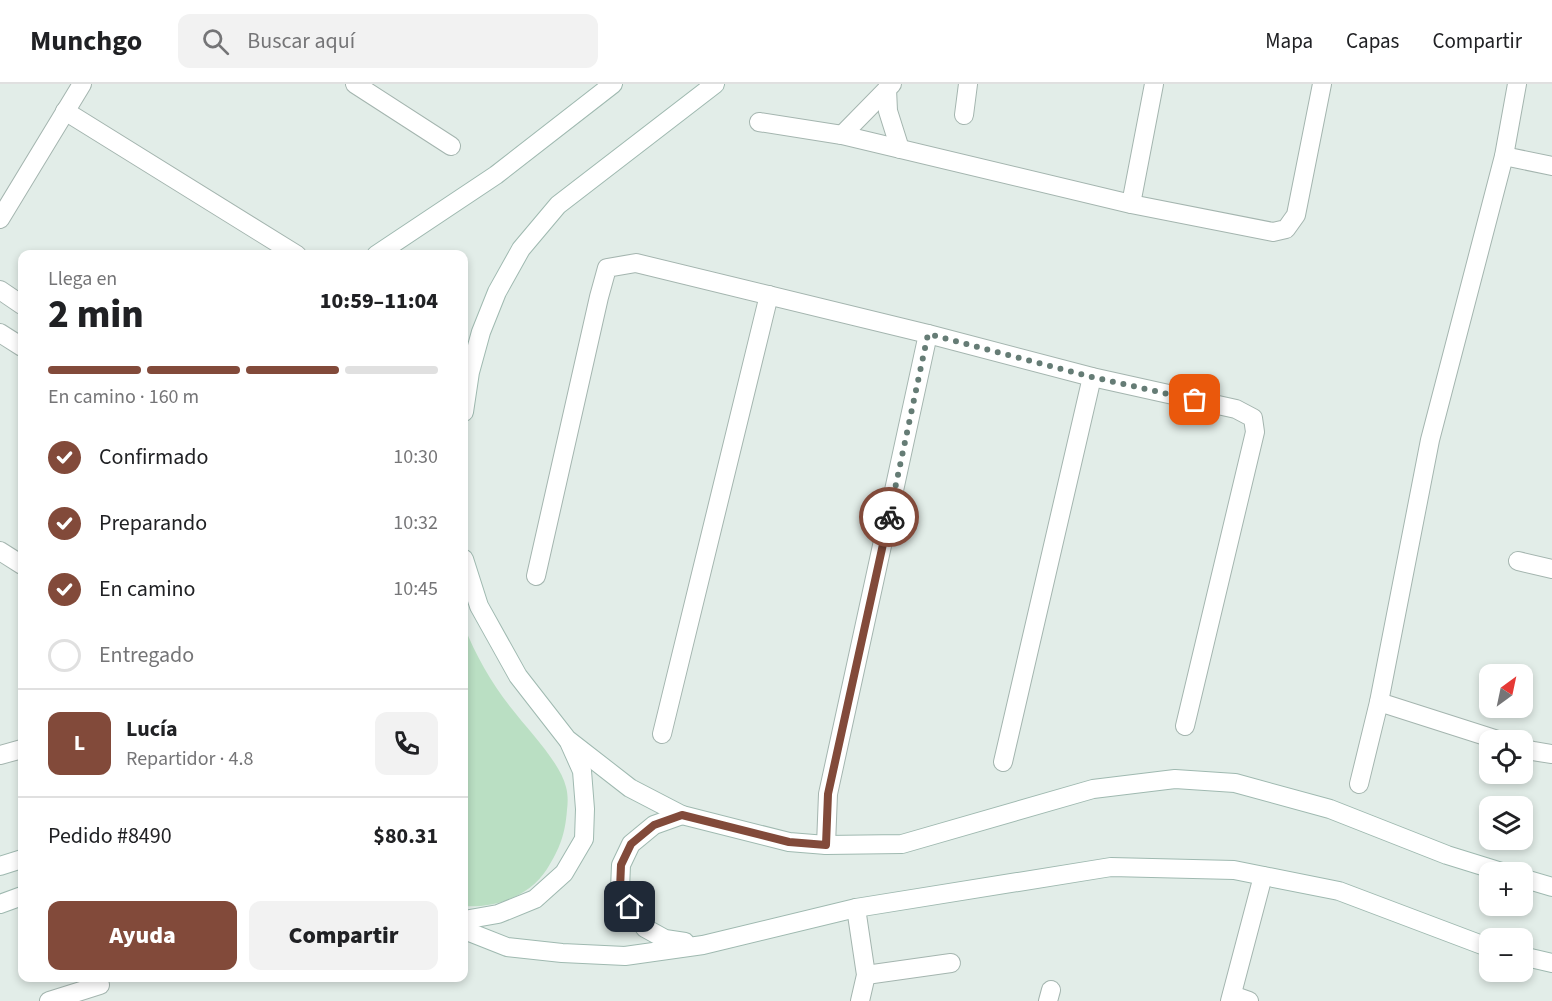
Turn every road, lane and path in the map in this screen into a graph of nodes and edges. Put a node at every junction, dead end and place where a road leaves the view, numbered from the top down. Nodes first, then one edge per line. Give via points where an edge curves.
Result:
1 (82, 84) edge
2 (355, 84) edge
3 (613, 84) edge
4 (715, 84) edge
5 (968, 84) edge
6 (1154, 84) edge
7 (1322, 84) edge
8 (1517, 84) edge
9 (889, 87) edge
10 (65, 111) junction
11 (964, 116) dead end
12 (759, 123) dead end
13 (842, 135) junction
14 (451, 146) dead end
15 (900, 149) junction
16 (1504, 156) junction
17 (1552, 166) edge
18 (1131, 204) junction
19 (0, 219) edge
20 (289, 250) edge
21 (384, 250) edge
22 (0, 290) edge
23 (769, 295) junction
24 (18, 302) edge
25 (481, 332) junction
26 (0, 333) edge
27 (928, 334) junction
28 (468, 343) edge
29 (18, 344) edge
30 (1092, 377) junction
31 (468, 385) edge
32 (0, 552) edge
33 (1518, 561) dead end
34 (18, 563) edge
35 (1552, 569) edge
36 (468, 571) edge
37 (537, 576) dead end
38 (1379, 702) junction
39 (1185, 726) dead end
40 (662, 734) dead end
41 (1479, 734) edge
42 (567, 739) junction
43 (1533, 751) edge
44 (1552, 754) edge
45 (1003, 762) dead end
46 (1359, 784) dead end
47 (682, 815) junction
48 (826, 845) junction
49 (18, 860) edge
50 (1479, 865) edge
51 (0, 866) edge
52 (1263, 876) junction
53 (1533, 881) edge
54 (1552, 887) edge
55 (18, 897) edge
56 (0, 904) edge
57 (856, 908) junction
58 (468, 919) edge
59 (468, 931) edge
60 (1479, 944) edge
61 (703, 945) junction
62 (1533, 959) edge
63 (951, 963) dead end
64 (1552, 963) edge
65 (866, 975) junction
66 (100, 988) edge
67 (1237, 999) edge
68 (49, 1001) edge
69 (860, 1001) edge

1 - 10 street
2 - 14 street
3 - 21 street via 496,175
4 - 25 street via 558,205 521,249 496,292
5 - 11 street
6 - 18 street
7 - 18 street via 1296,215 1286,229 1273,232
8 - 16 street
9 - 13 street
9 - 15 street via 888,111
10 - 19 street
10 - 20 street
12 - 13 street
13 - 15 street
15 - 18 street
16 - 17 street
16 - 38 street via 1430,440
22 - 24 street
23 - 27 street
23 - 37 street via 636,263 607,268
23 - 40 street
25 - 28 street
25 - 31 street
26 - 29 street
27 - 30 street
27 - 48 street via 828,794
30 - 39 street via 1236,409 1253,418 1255,432
30 - 45 street
32 - 34 street
33 - 35 street
36 - 42 street via 479,606 518,676
38 - 41 street
38 - 46 street
42 - 47 street via 630,788
42 - 58 street via 582,771 584,839 564,873 534,899 498,914
43 - 44 street
47 - 48 street via 789,842
47 - 61 street via 654,825 631,844 621,865 620,889 645,928 665,939
48 - 50 street via 902,844 1093,789 1175,779 1236,783 1330,809
49 - 51 street
52 - 57 street via 1234,870 1111,867
52 - 60 street via 1339,891
52 - 67 street
53 - 54 street
55 - 56 street
57 - 61 street
57 - 65 street
59 - 61 street via 507,946 562,953 625,956
62 - 64 street
63 - 65 street
65 - 69 street
66 - 68 street

